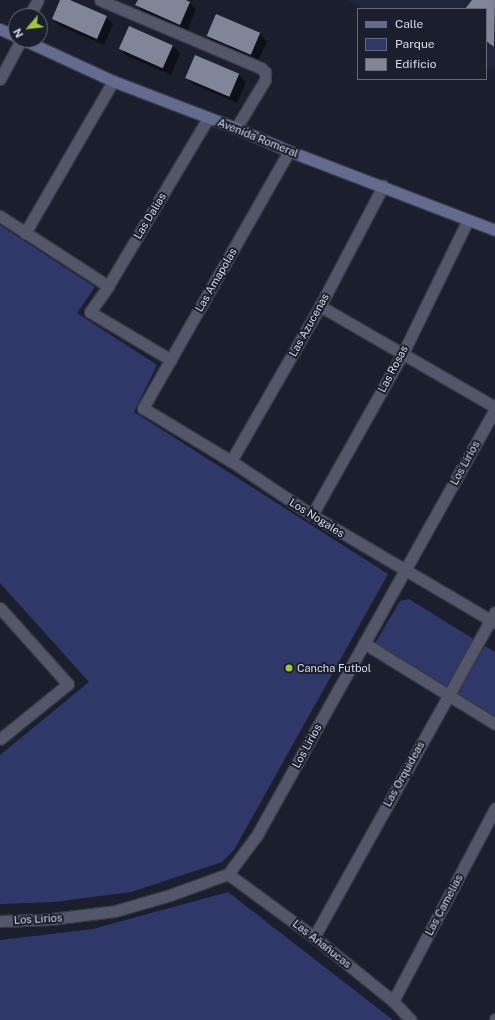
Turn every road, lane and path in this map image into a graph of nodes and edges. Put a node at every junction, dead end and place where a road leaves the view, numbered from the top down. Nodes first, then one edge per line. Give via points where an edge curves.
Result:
1 (100, 0) edge
2 (18, 48) edge
3 (41, 48) edge
4 (0, 78) edge
5 (113, 81) junction
6 (208, 118) junction
7 (236, 128) junction
8 (289, 151) junction
9 (383, 186) junction
10 (0, 216) edge
11 (468, 220) junction
12 (495, 230) edge
13 (25, 234) junction
14 (108, 286) junction
15 (320, 306) junction
16 (402, 353) junction
17 (171, 360) junction
18 (142, 408) joint
19 (495, 408) edge
20 (231, 462) junction
21 (312, 515) junction
22 (405, 571) junction
23 (0, 608) edge
24 (493, 618) edge
25 (364, 643) junction
26 (448, 695) junction
27 (495, 724) edge
28 (0, 739) edge
29 (495, 808) edge
30 (228, 874) junction
31 (0, 921) edge
32 (314, 937) junction
33 (393, 1001) junction
34 (411, 1020) edge

1 - 7 street via 261,68 265,72 265,80
2 - 4 street
3 - 5 main road, Avenida Romeral
5 - 6 main road, Avenida Romeral
5 - 13 street
6 - 7 main road, Avenida Romeral
6 - 14 street, Las Dalias
7 - 8 main road, Avenida Romeral
8 - 9 main road, Avenida Romeral
8 - 17 street, Las Amapolas
9 - 11 main road, Avenida Romeral
9 - 15 street, Las Azucenas
10 - 13 street
11 - 12 main road, Avenida Romeral
11 - 16 street, Las Rosas
13 - 14 street
14 - 17 street, Las Dalias via 90,312
15 - 16 street
15 - 20 street, Las Azucenas
16 - 19 street
16 - 21 street, Las Rosas
17 - 18 street, Las Amapolas
18 - 20 street, Los Nogales
19 - 22 street, Los Lirios
20 - 21 street, Los Nogales
21 - 22 street, Los Nogales
22 - 24 street, Los Nogales
22 - 25 street, Los Lirios
23 - 28 street via 68,684
24 - 26 street, Las Orquideas
25 - 26 street
25 - 30 street, Los Lirios via 257,835
26 - 27 street
26 - 32 street, Las Orquideas
29 - 33 street, Las Camelias
30 - 31 street, Los Lirios via 170,896 114,911 51,919
30 - 32 street, Las Añañucas
32 - 33 street, Las Añañucas
33 - 34 street, Las Añañucas

